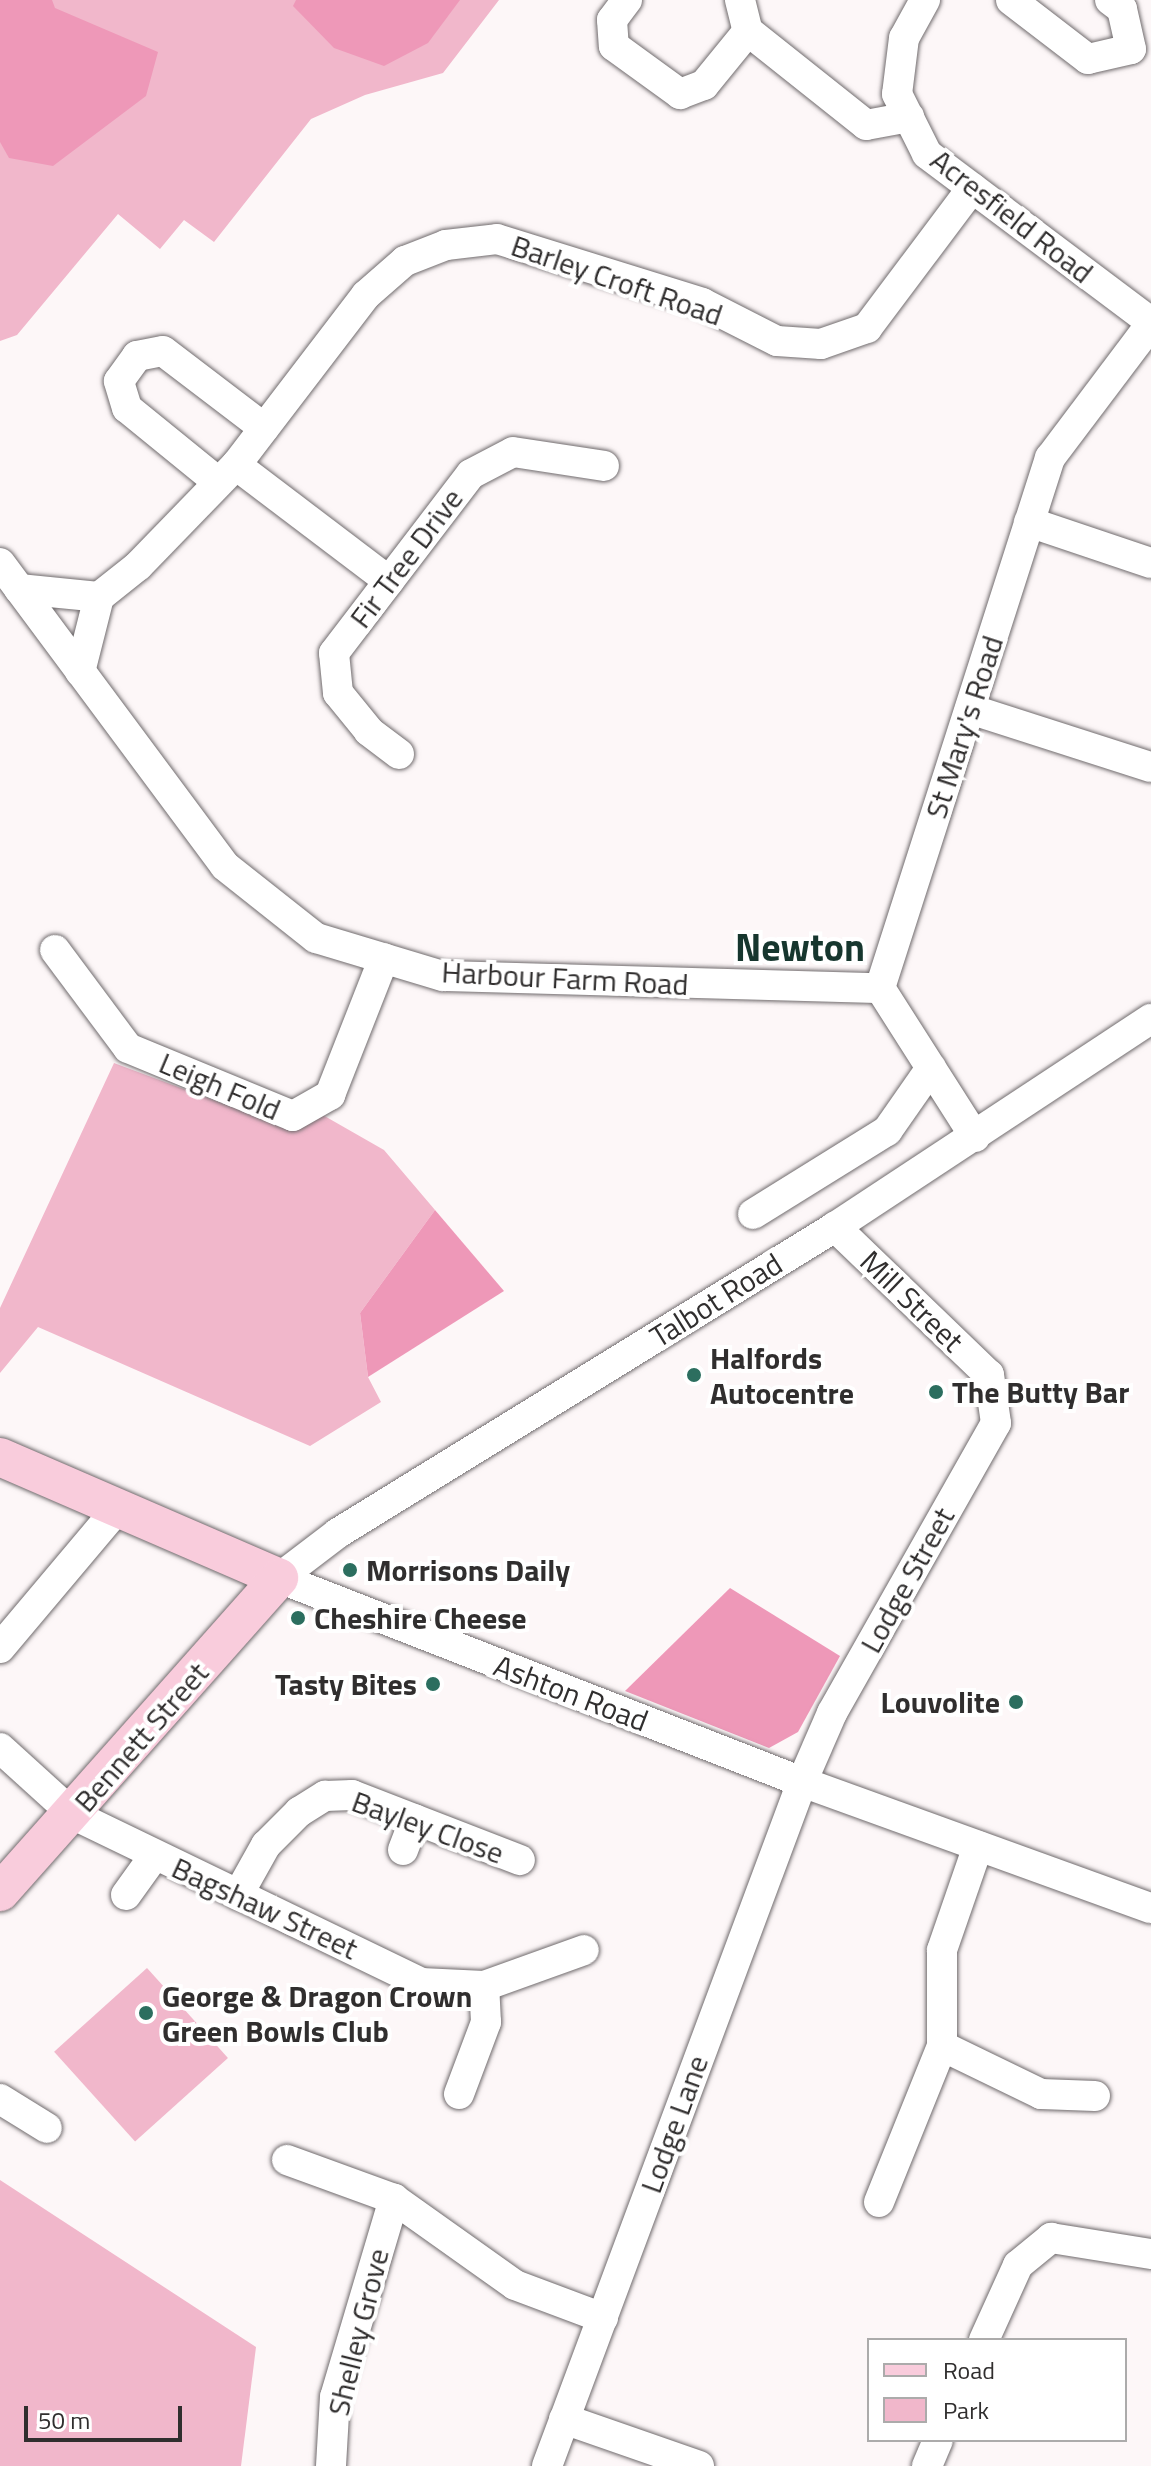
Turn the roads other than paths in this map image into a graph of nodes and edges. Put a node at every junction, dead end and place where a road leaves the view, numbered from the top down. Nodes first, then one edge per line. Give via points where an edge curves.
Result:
1 (627, 0) edge
2 (740, 0) edge
3 (925, 0) edge
4 (1011, 0) edge
5 (1110, 0) edge
6 (748, 31) junction
7 (909, 117) junction
8 (972, 188) junction
9 (1151, 323) edge
10 (264, 428) junction
11 (604, 466) dead end
12 (227, 474) junction
13 (1029, 522) junction
14 (0, 563) edge
15 (1151, 563) edge
16 (389, 581) junction
17 (19, 589) junction
18 (99, 597) junction
19 (80, 672) junction
20 (970, 709) junction
21 (399, 754) dead end
22 (1151, 767) edge
23 (55, 950) dead end
24 (384, 958) junction
25 (880, 988) junction
26 (1151, 1019) edge
27 (931, 1068) junction
28 (975, 1137) junction
29 (753, 1214) dead end
30 (835, 1227) junction
31 (989, 1375) joint
32 (0, 1457) edge
33 (118, 1508) junction
34 (279, 1578) junction
35 (0, 1648) edge
36 (0, 1748) edge
37 (802, 1782) junction
38 (74, 1815) junction
39 (415, 1819) junction
40 (978, 1846) junction
41 (403, 1850) dead end
42 (154, 1856) junction
43 (520, 1860) dead end
44 (0, 1892) edge
45 (126, 1895) dead end
46 (238, 1895) junction
47 (1151, 1908) edge
48 (584, 1950) dead end
49 (472, 1987) junction
50 (942, 2046) junction
51 (459, 2094) dead end
52 (1095, 2096) dead end
53 (0, 2099) edge
54 (47, 2128) dead end
55 (287, 2160) dead end
56 (394, 2199) junction
57 (879, 2202) dead end
58 (1151, 2254) edge
59 (603, 2318) junction
60 (985, 2338) edge
61 (564, 2419) junction
62 (937, 2442) edge
63 (331, 2466) edge
64 (547, 2466) edge
65 (699, 2466) edge
66 (927, 2466) edge

1 - 6 street via 612,20 614,46 680,94 704,85
2 - 6 street
3 - 7 street, Acresfield Road via 904,38 897,94
4 - 5 street via 1088,59 1131,49 1122,9
6 - 7 street via 866,125
7 - 8 street, Acresfield Road via 927,154
8 - 9 street, Acresfield Road
8 - 10 street, Barley Croft Road via 867,328 821,344 777,341 702,303 497,239 446,245 405,261 366,295
9 - 13 street, St Mary's Road via 1050,458
10 - 12 street, Barley Croft Road
10 - 12 street via 163,351 137,356 119,381 127,408
11 - 16 street, Fir Tree Drive via 513,452 471,474
12 - 16 street
12 - 18 street, Barley Croft Road via 138,566
13 - 15 street
13 - 20 street, St Mary's Road
14 - 17 street, Harbour Farm Road
16 - 21 street, Fir Tree Drive via 334,653 338,693 369,731
17 - 18 street
17 - 19 street, Harbour Farm Road
18 - 19 street
19 - 24 street, Harbour Farm Road via 225,866 316,938
20 - 22 street
20 - 25 street, St Mary's Road
23 - 24 street, Leigh Fold via 128,1048 293,1116 330,1095
24 - 25 street, Harbour Farm Road via 459,977
25 - 27 street
26 - 28 street, Talbot Road
27 - 28 street
27 - 29 street via 887,1131
28 - 30 street, Talbot Road
30 - 31 street, Mill Street
30 - 34 street, Talbot Road via 338,1533
31 - 37 street, Lodge Street via 996,1423 832,1713
32 - 33 main road, Ashton Road
33 - 34 main road, Ashton Road
33 - 35 street
34 - 37 street, Ashton Road
34 - 38 main road, Bennett Street
36 - 38 street, Bagshaw Street
37 - 40 street, Ashton Road
37 - 59 street, Lodge Lane
38 - 42 street, Bagshaw Street
38 - 44 main road, Bennett Street
39 - 41 street
39 - 43 street, Bayley Close
39 - 46 street, Bayley Close via 352,1795 325,1796 299,1812 266,1845
40 - 47 street, Ashton Road
40 - 50 street via 942,1950
42 - 45 street
42 - 46 street, Bagshaw Street
46 - 49 street, Bagshaw Street via 421,1983
48 - 49 street
49 - 51 street via 486,2022
50 - 52 street via 1041,2094
50 - 57 street
53 - 54 street
55 - 56 street
56 - 59 street via 515,2285
56 - 63 street, Shelley Grove via 335,2397
58 - 60 street via 1051,2238 1018,2265
59 - 61 street, Lodge Lane
61 - 64 street, Lodge Lane
61 - 65 street
62 - 66 street

